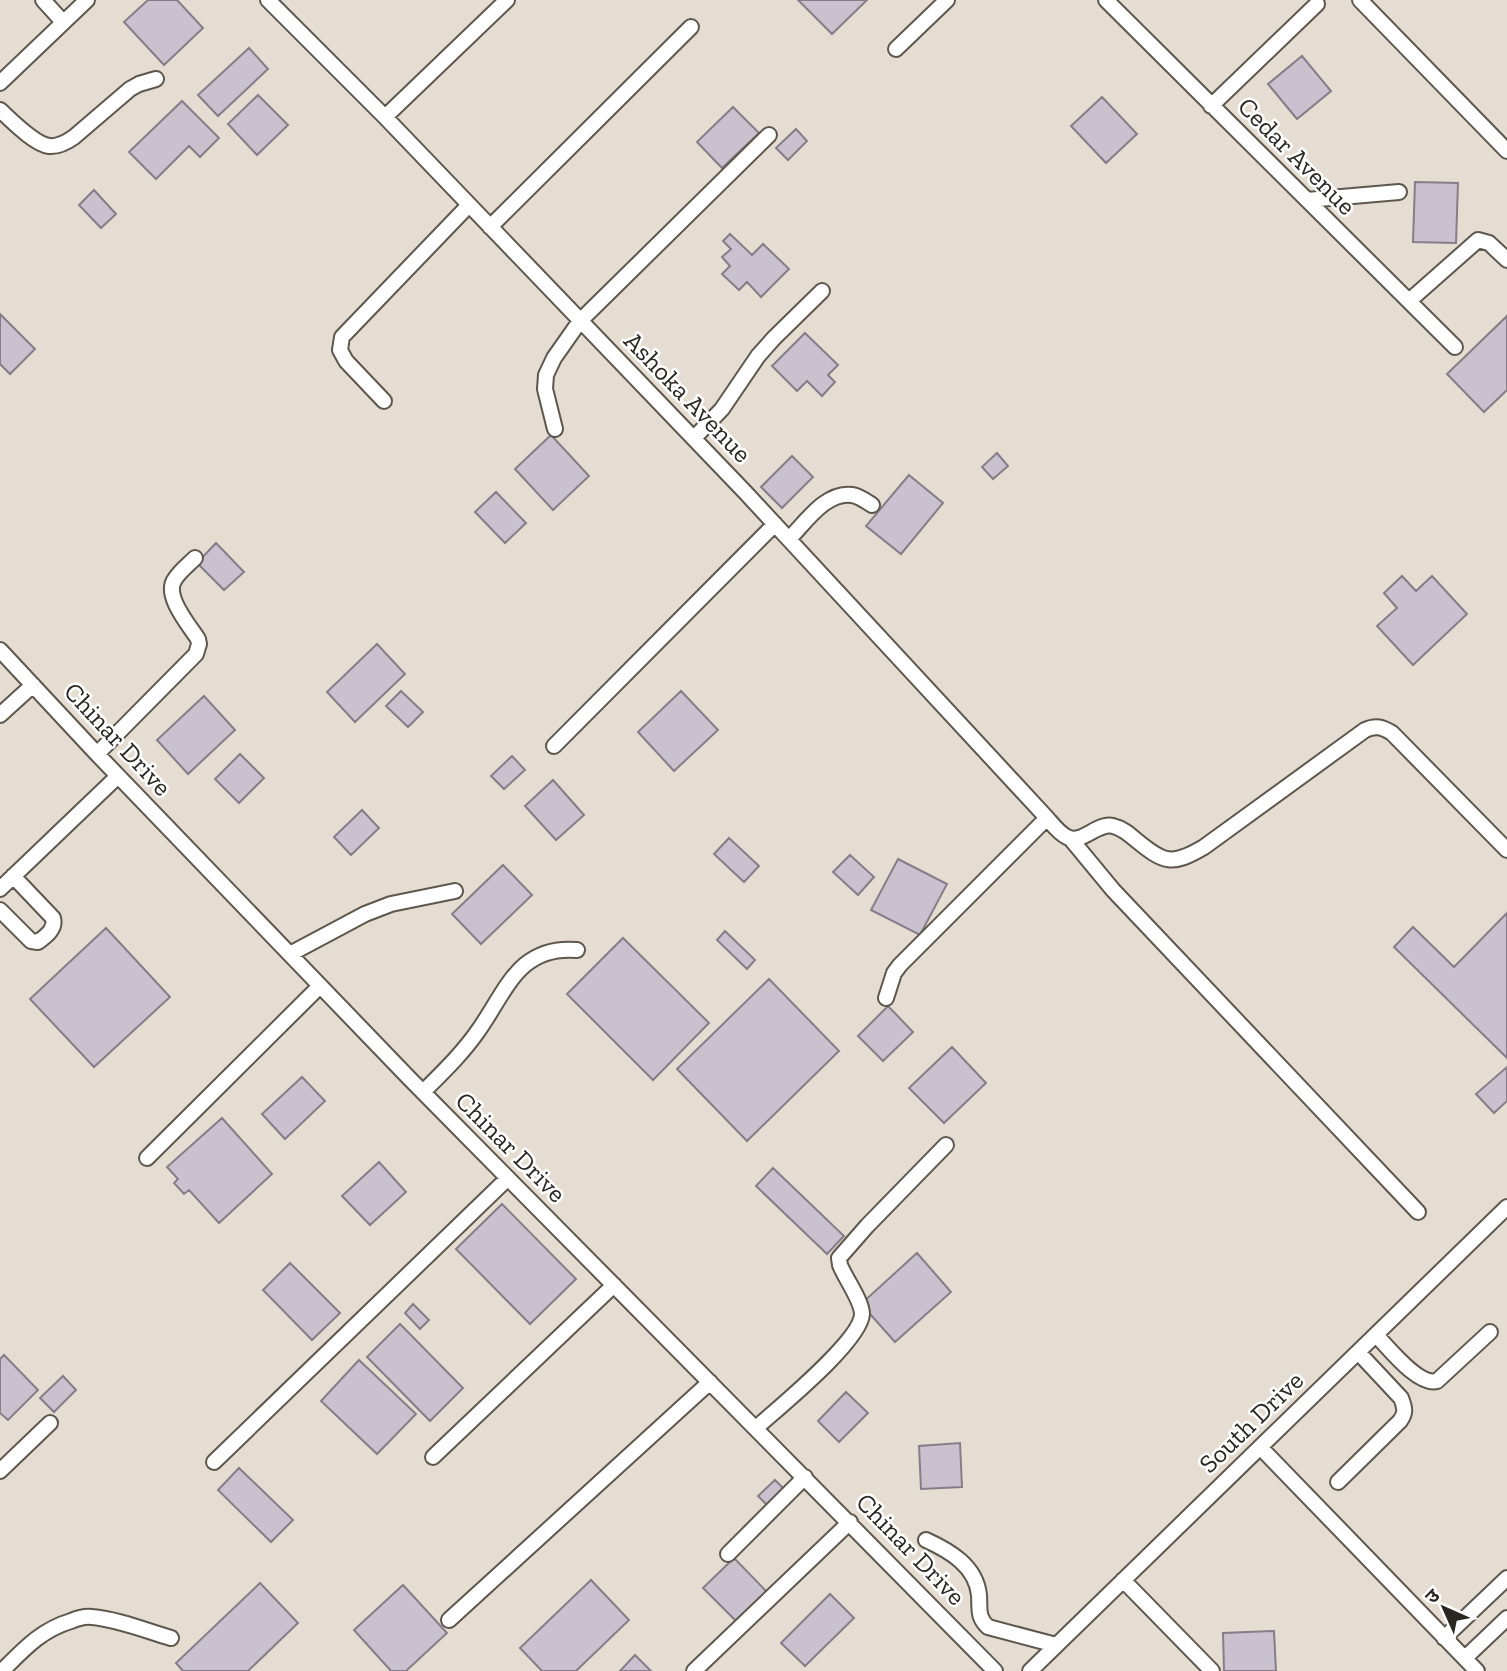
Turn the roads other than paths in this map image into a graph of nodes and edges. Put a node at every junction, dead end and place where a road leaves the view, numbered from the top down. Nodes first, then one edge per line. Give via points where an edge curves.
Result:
1 (43, 0) edge
2 (86, 0) edge
3 (268, 0) edge
4 (507, 0) edge
5 (947, 0) edge
6 (1106, 0) edge
7 (1360, 0) edge
8 (1317, 4) dead end
9 (63, 22) junction
10 (691, 27) dead end
11 (896, 49) dead end
12 (156, 79) dead end
13 (0, 83) edge
14 (1211, 106) junction
15 (0, 110) edge
16 (385, 117) junction
17 (769, 135) dead end
18 (1507, 151) edge
19 (1399, 192) dead end
20 (1307, 200) junction
21 (469, 205) junction
22 (490, 227) junction
23 (1507, 260) edge
24 (822, 291) dead end
25 (1409, 302) junction
26 (580, 321) junction
27 (1455, 347) dead end
28 (384, 401) dead end
29 (555, 429) dead end
30 (694, 438) junction
31 (872, 505) dead end
32 (775, 524) junction
33 (789, 539) junction
34 (195, 558) dead end
35 (3, 658) edge
36 (33, 685) junction
37 (0, 715) edge
38 (554, 746) dead end
39 (97, 754) junction
40 (118, 776) junction
41 (1047, 818) junction
42 (1068, 837) junction
43 (1507, 850) edge
44 (13, 876) junction
45 (0, 889) edge
46 (455, 891) dead end
47 (0, 910) edge
48 (576, 950) dead end
49 (290, 954) junction
50 (320, 986) junction
51 (886, 998) dead end
52 (423, 1092) junction
53 (946, 1145) dead end
54 (147, 1158) dead end
55 (508, 1178) junction
56 (1505, 1211) edge
57 (1418, 1212) dead end
58 (614, 1285) junction
59 (1490, 1332) dead end
60 (1376, 1335) junction
61 (1358, 1352) junction
62 (710, 1382) junction
63 (50, 1423) dead end
64 (756, 1428) junction
65 (1260, 1447) junction
66 (433, 1457) dead end
67 (214, 1462) dead end
68 (0, 1471) edge
69 (805, 1477) junction
70 (1338, 1482) dead end
71 (850, 1522) junction
72 (926, 1539) dead end
73 (729, 1554) dead end
74 (1507, 1578) edge
75 (1123, 1580) junction
76 (1507, 1618) edge
77 (449, 1620) dead end
78 (171, 1638) dead end
79 (1444, 1638) junction
80 (1056, 1645) junction
81 (1465, 1658) junction
82 (2, 1671) edge
83 (694, 1671) edge
84 (995, 1671) edge
85 (1030, 1671) edge
86 (1212, 1671) edge
87 (1477, 1671) edge

1 - 9 street
2 - 9 street
3 - 16 street, Ashoka Avenue
4 - 16 street
5 - 11 street
6 - 14 street, Cedar Avenue
7 - 18 street
8 - 14 street
9 - 13 street
10 - 22 street
12 - 15 street via 130,89 65,143 50,146 39,143
14 - 20 street, Cedar Avenue
16 - 21 street, Ashoka Avenue
17 - 26 street
19 - 20 street
20 - 25 street, Cedar Avenue
21 - 22 street, Ashoka Avenue
21 - 28 street via 342,337 340,350 346,361
22 - 26 street, Ashoka Avenue
23 - 25 street via 1489,243 1478,240
24 - 30 street via 758,356 722,410
25 - 27 street, Cedar Avenue
26 - 29 street via 546,374
26 - 30 street, Ashoka Avenue
30 - 32 street, Ashoka Avenue
31 - 33 street via 853,495 840,495
32 - 33 street, Ashoka Avenue
32 - 38 street
33 - 41 street, Ashoka Avenue
34 - 39 street via 175,579 171,595 198,639 197,654
35 - 36 street, Chinar Drive
36 - 37 street
36 - 39 street, Chinar Drive
39 - 40 street, Chinar Drive
40 - 44 street
40 - 49 street, Chinar Drive
41 - 42 street, Ashoka Avenue
41 - 51 street via 900,965
42 - 43 street via 1082,837 1111,825 1163,859 1187,857 1374,726 1392,733
42 - 57 street, Ashoka Avenue
44 - 45 street
44 - 47 street via 55,923 38,942 31,941
46 - 49 street via 391,904
48 - 52 street via 551,950 517,973 466,1048
49 - 50 street, Chinar Drive
50 - 52 street, Chinar Drive
50 - 54 street
52 - 55 street, Chinar Drive
53 - 64 street via 839,1258 862,1314 857,1328 822,1368
55 - 58 street, Chinar Drive
55 - 67 street
56 - 60 street, South Drive
58 - 62 street, Chinar Drive
58 - 66 street
59 - 60 street via 1431,1383 1418,1377
60 - 61 street, South Drive
61 - 65 street, South Drive
61 - 70 street via 1401,1398 1404,1415
62 - 64 street, Chinar Drive
62 - 77 street
63 - 68 street
64 - 69 street, Chinar Drive
65 - 75 street, South Drive
65 - 79 street
69 - 71 street, Chinar Drive
69 - 73 street
71 - 83 street
71 - 84 street, Chinar Drive
72 - 80 street via 948,1550 969,1570 979,1593 981,1620 988,1627
74 - 79 street
75 - 80 street, South Drive
75 - 86 street
76 - 81 street
78 - 82 street via 111,1620 82,1617 56,1625
79 - 81 street
80 - 85 street, South Drive
81 - 87 street

